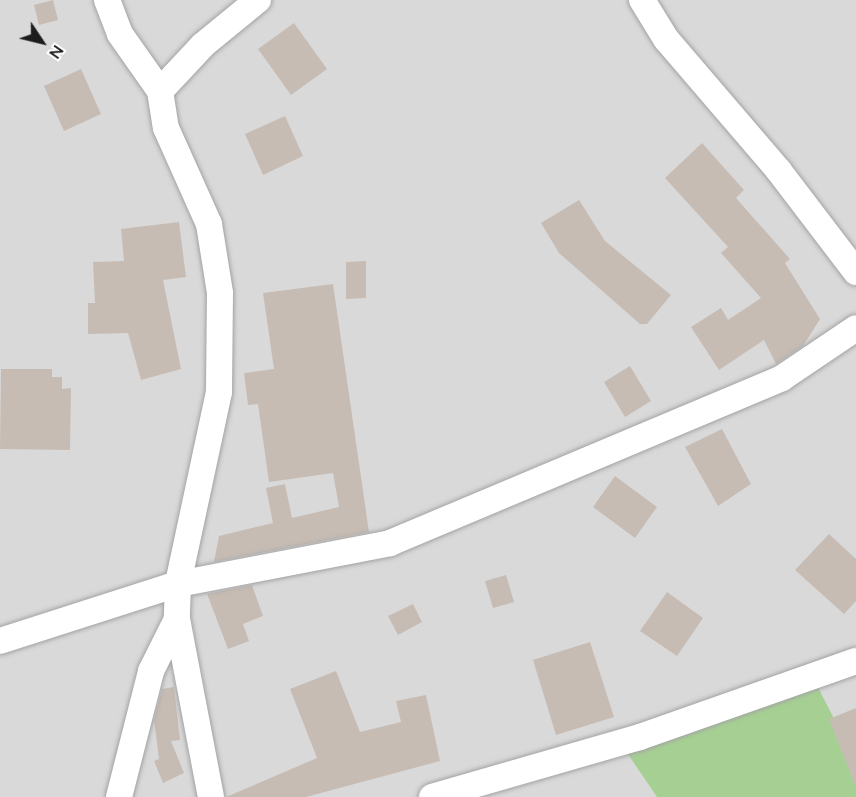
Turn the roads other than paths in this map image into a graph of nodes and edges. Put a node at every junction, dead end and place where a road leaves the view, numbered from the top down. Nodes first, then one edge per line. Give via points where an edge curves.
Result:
1 (107, 0) edge
2 (258, 0) edge
3 (642, 0) edge
4 (159, 91) junction
5 (856, 272) edge
6 (856, 328) edge
7 (178, 584) junction
8 (177, 619) junction
9 (0, 641) edge
10 (856, 662) edge
11 (119, 797) edge
12 (211, 797) edge
13 (432, 797) edge

1 - 4 street via 120,34
2 - 4 street via 202,45
3 - 5 street via 666,39
4 - 7 street via 166,128 210,225 220,293 219,392
6 - 7 street via 783,378 390,543
7 - 8 street
7 - 9 street
8 - 11 street via 151,672
8 - 12 street
10 - 13 street via 640,737

